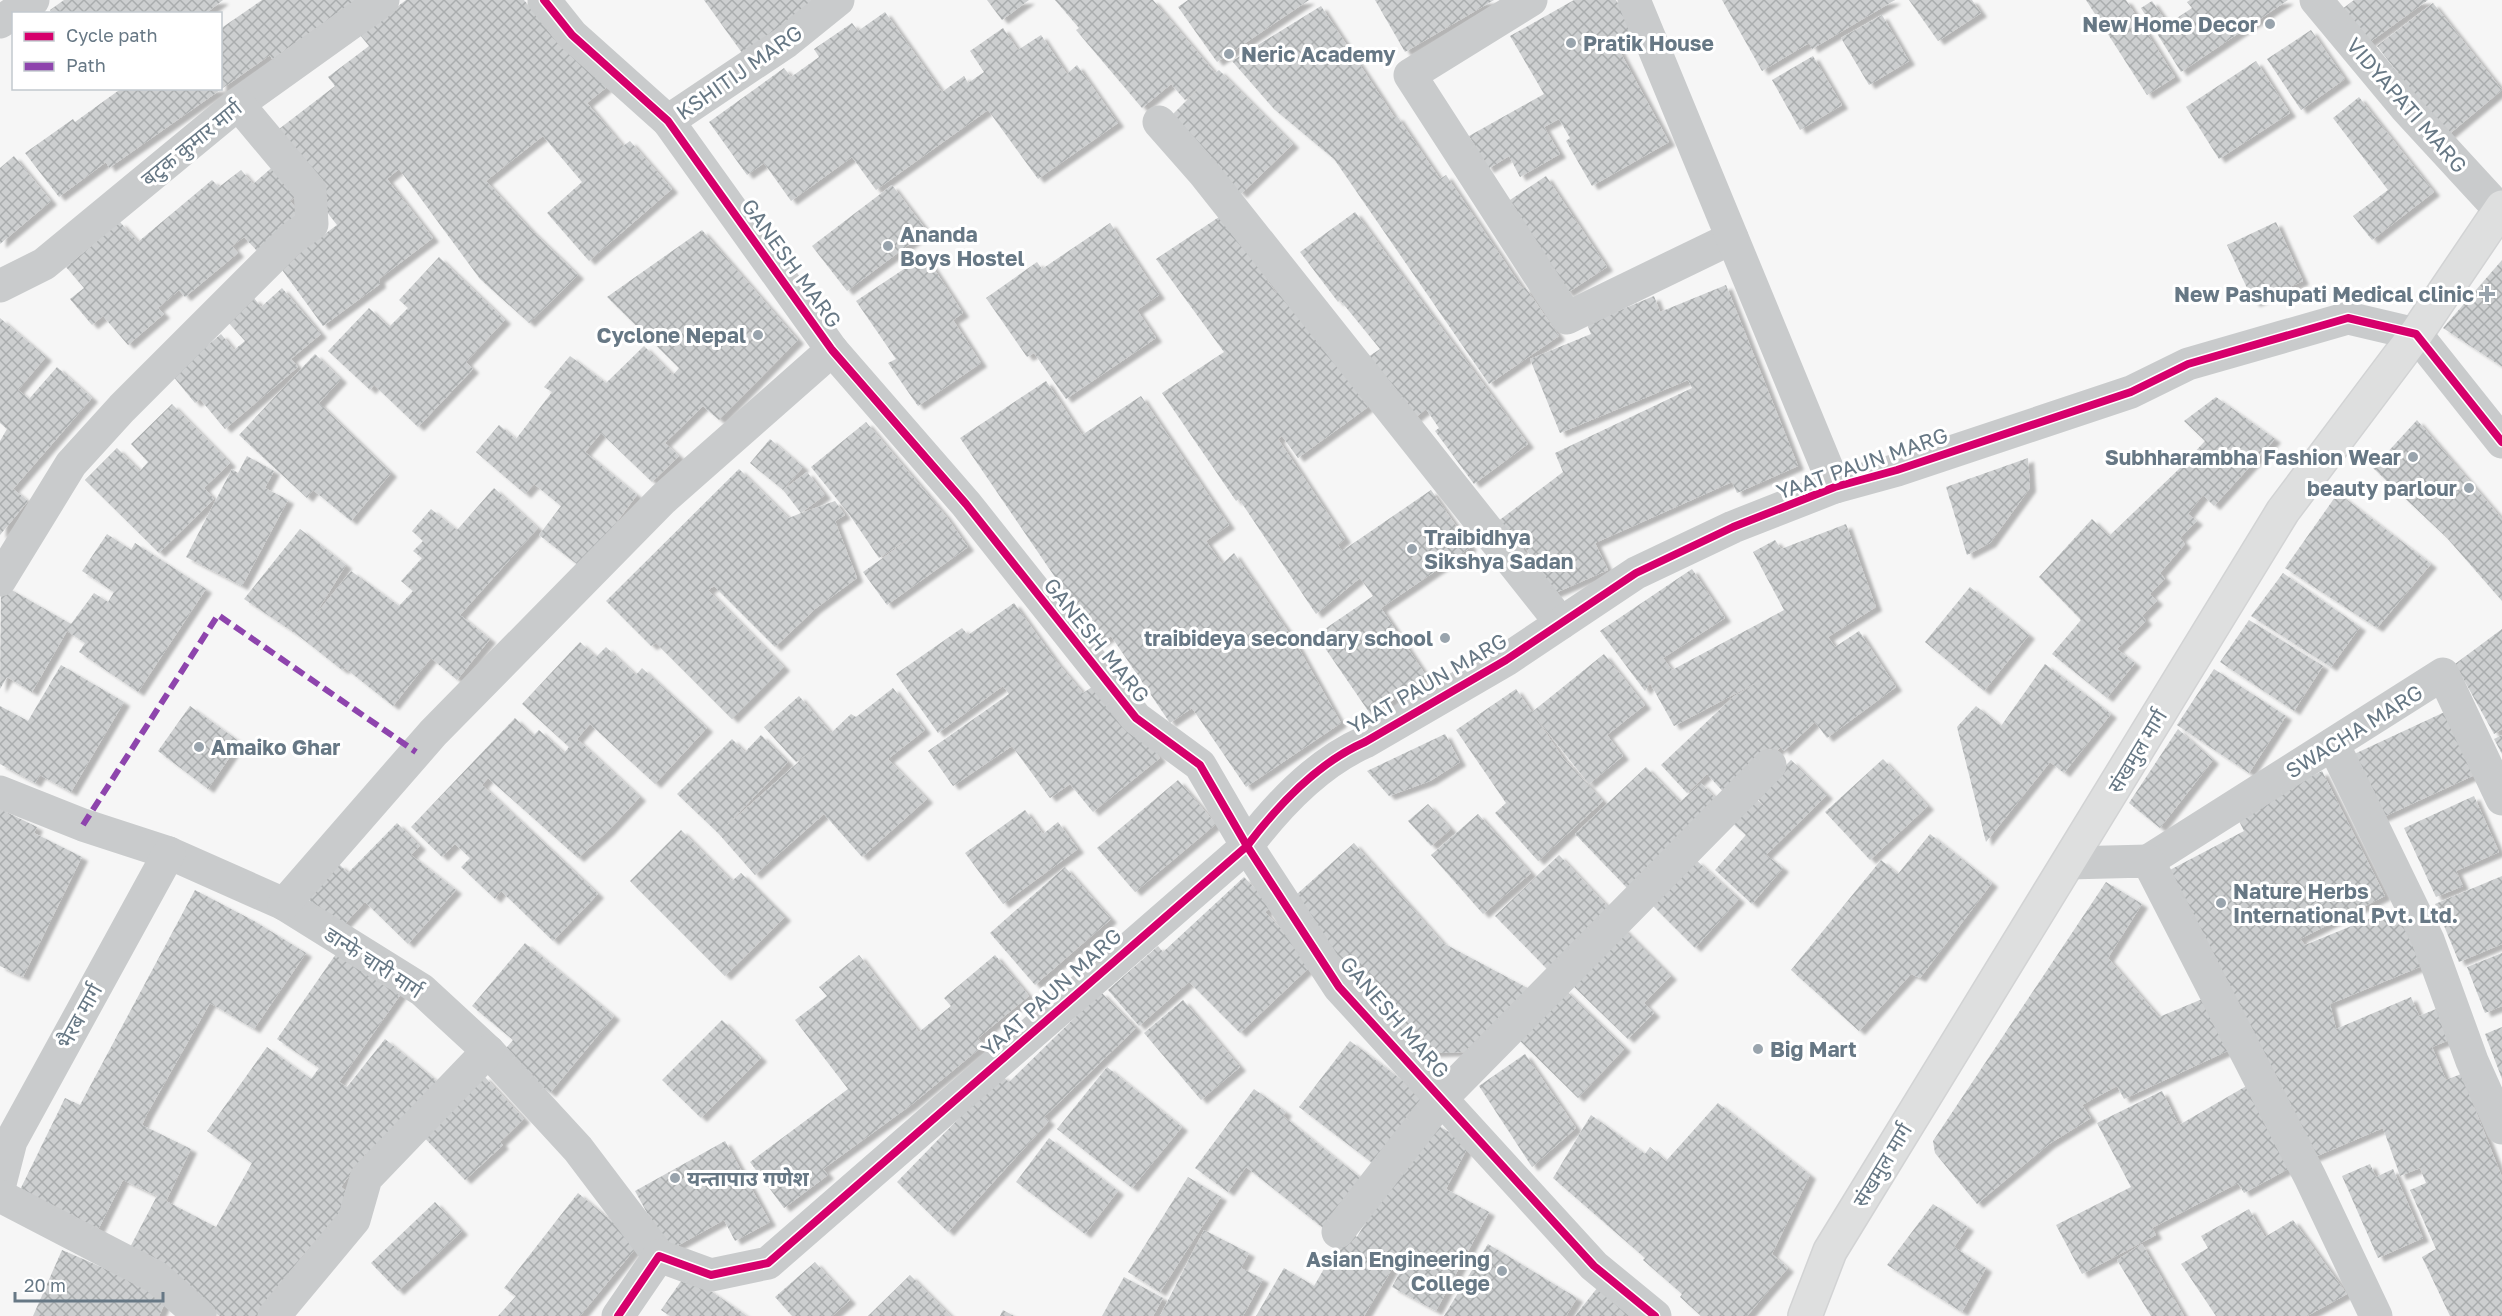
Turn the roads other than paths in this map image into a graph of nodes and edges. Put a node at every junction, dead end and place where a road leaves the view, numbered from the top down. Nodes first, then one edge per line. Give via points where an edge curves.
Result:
1 (33, 0) edge
2 (383, 0) edge
3 (543, 0) edge
4 (838, 0) edge
5 (1531, 0) edge
6 (1634, 0) edge
7 (2316, 0) edge
8 (15, 12) edge
9 (238, 104) junction
10 (668, 121) junction
11 (1159, 122) dead end
12 (2501, 208) edge
13 (1732, 238) junction
14 (0, 286) edge
15 (2416, 334) junction
16 (832, 351) junction
17 (2502, 442) edge
18 (1835, 487) junction
19 (0, 580) edge
20 (1561, 623) junction
21 (2333, 744) junction
22 (1770, 765) dead end
23 (0, 792) edge
24 (2502, 799) edge
25 (1247, 846) junction
26 (169, 853) junction
27 (2148, 861) junction
28 (2068, 863) junction
29 (284, 904) junction
30 (488, 1051) junction
31 (1442, 1098) junction
32 (2502, 1128) edge
33 (0, 1184) edge
34 (0, 1196) edge
35 (1338, 1232) dead end
36 (659, 1256) junction
37 (200, 1316) edge
38 (274, 1316) edge
39 (618, 1316) edge
40 (1655, 1316) edge
41 (1805, 1316) edge
42 (2376, 1316) edge

1 - 8 street
2 - 9 street, बटुक कुमार मार्ग
3 - 10 street, GANESH MARG via 572,35
4 - 10 street, KSHITIJ MARG via 786,42
5 - 13 street via 1410,75 1567,318
6 - 13 street
7 - 12 street, VIDYAPATI MARG via 2405,107
9 - 14 street, बटुक कुमार मार्ग via 44,264
9 - 19 street via 310,190 312,224 291,239 71,464
10 - 16 street, GANESH MARG
11 - 20 street via 1203,172
12 - 15 main road, संखमुल मार्ग
13 - 18 street
15 - 17 street
15 - 18 street, YAAT PAUN MARG via 2348,318 2188,364 2131,392 1897,471
15 - 28 main road, संखमुल मार्ग via 2283,511
16 - 25 street, GANESH MARG via 966,504 1136,718 1200,765
16 - 29 street via 663,499 433,733
18 - 20 street, YAAT PAUN MARG via 1733,527 1636,573
20 - 25 street, YAAT PAUN MARG via 1506,660 1341,753 1274,810
21 - 24 street, SWACHA MARG via 2443,674
21 - 27 street, SWACHA MARG
21 - 32 street via 2428,940 2472,1061
22 - 31 street
23 - 26 street, डान्फे चारी मार्ग
25 - 31 street, GANESH MARG via 1339,987
25 - 36 street, YAAT PAUN MARG via 768,1263 711,1275
26 - 29 street, डान्फे चारी मार्ग
26 - 33 street, भैरब मार्ग via 11,1141
27 - 28 street
27 - 42 street via 2310,1177
28 - 41 main road, संखमुल मार्ग via 1830,1251
29 - 30 street, डान्फे चारी मार्ग via 422,990
30 - 36 street, डान्फे चारी मार्ग via 578,1149
30 - 38 street via 366,1178 354,1220
31 - 35 street
31 - 40 street, GANESH MARG via 1594,1266
34 - 37 street via 156,1277
36 - 39 street

